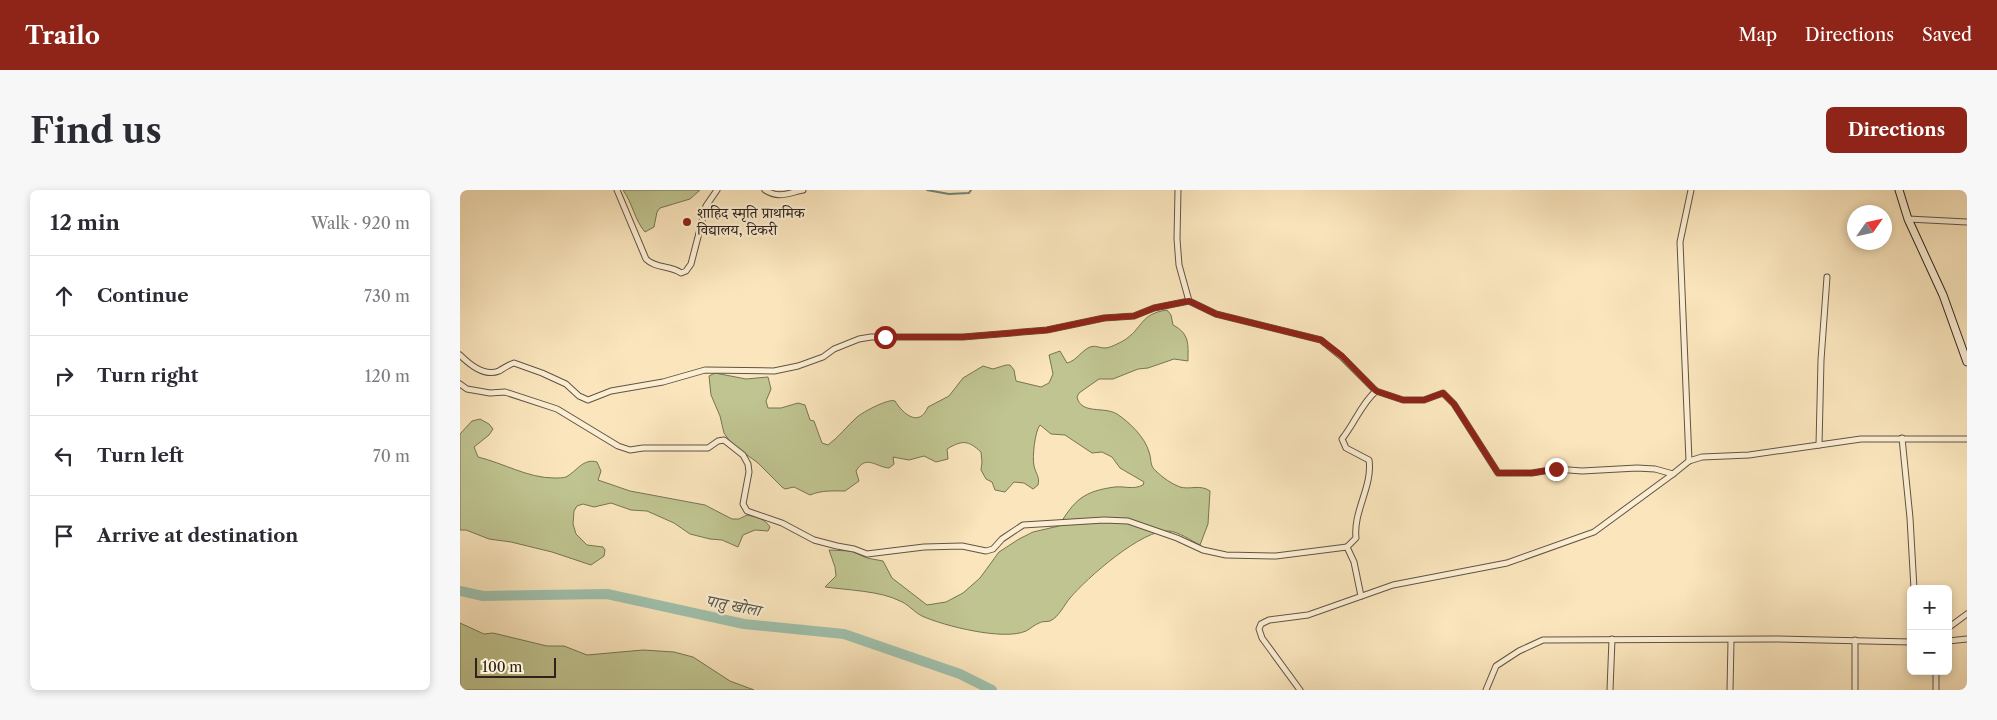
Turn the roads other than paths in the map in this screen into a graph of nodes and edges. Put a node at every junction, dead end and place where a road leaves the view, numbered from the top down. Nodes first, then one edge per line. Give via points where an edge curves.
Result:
1 (617, 190) edge
2 (717, 190) edge
3 (765, 190) edge
4 (803, 190) edge
5 (1178, 190) edge
6 (1691, 190) edge
7 (1899, 190) edge
8 (1908, 219) junction
9 (1967, 222) edge
10 (1827, 277) dead end
11 (1189, 301) junction
12 (460, 355) edge
13 (1967, 362) edge
14 (460, 384) edge
15 (1376, 391) junction
16 (1902, 438) junction
17 (1967, 439) edge
18 (1819, 445) junction
19 (1689, 461) junction
20 (1673, 474) junction
21 (1347, 547) junction
22 (1914, 585) edge
23 (1360, 596) junction
24 (1967, 614) edge
25 (1952, 625) edge
26 (1612, 639) junction
27 (1967, 639) edge
28 (1855, 640) junction
29 (1731, 641) junction
30 (1952, 641) edge
31 (1907, 642) edge
32 (1936, 675) edge
33 (1300, 690) edge
34 (1486, 690) edge
35 (1610, 690) edge
36 (1730, 690) edge
37 (1855, 690) edge
38 (1936, 690) edge

1 - 2 street via 646,259 651,264 681,272 691,264 706,206
3 - 4 street via 777,196
5 - 11 street via 1176,232 1179,265
6 - 19 street via 1680,242
7 - 8 main road
8 - 9 street
8 - 13 main road
10 - 18 street
11 - 12 street via 1134,316 1104,318 1047,330 963,337 871,337 859,339 834,349 823,358 798,366 774,371 705,370 663,382 611,391 588,400 566,384 525,366 514,363 489,373 476,368
11 - 15 street via 1216,314 1321,340 1342,356
14 - 21 street via 467,389 505,392 539,402 630,450 708,448 718,440 724,440 744,455 748,464 743,504 747,511 782,522 814,540 867,554 962,546 986,551 1023,525 1104,520 1128,521 1208,552 1226,555 1276,556
15 - 20 street via 1403,400 1424,400 1443,393 1454,404 1498,473 1637,468
15 - 21 street via 1365,400 1342,439 1346,448 1368,460 1370,470 1357,516 1356,538
16 - 17 street
16 - 18 street
16 - 22 street
18 - 19 street
19 - 20 street
20 - 23 street via 1594,532 1507,562 1393,585
21 - 23 street via 1354,562
23 - 33 street via 1308,615 1261,624 1262,638
24 - 25 street
26 - 29 street
26 - 34 street via 1543,640 1496,666
26 - 35 street
27 - 30 street
28 - 29 street
28 - 31 street
28 - 37 street
29 - 36 street
32 - 38 street

